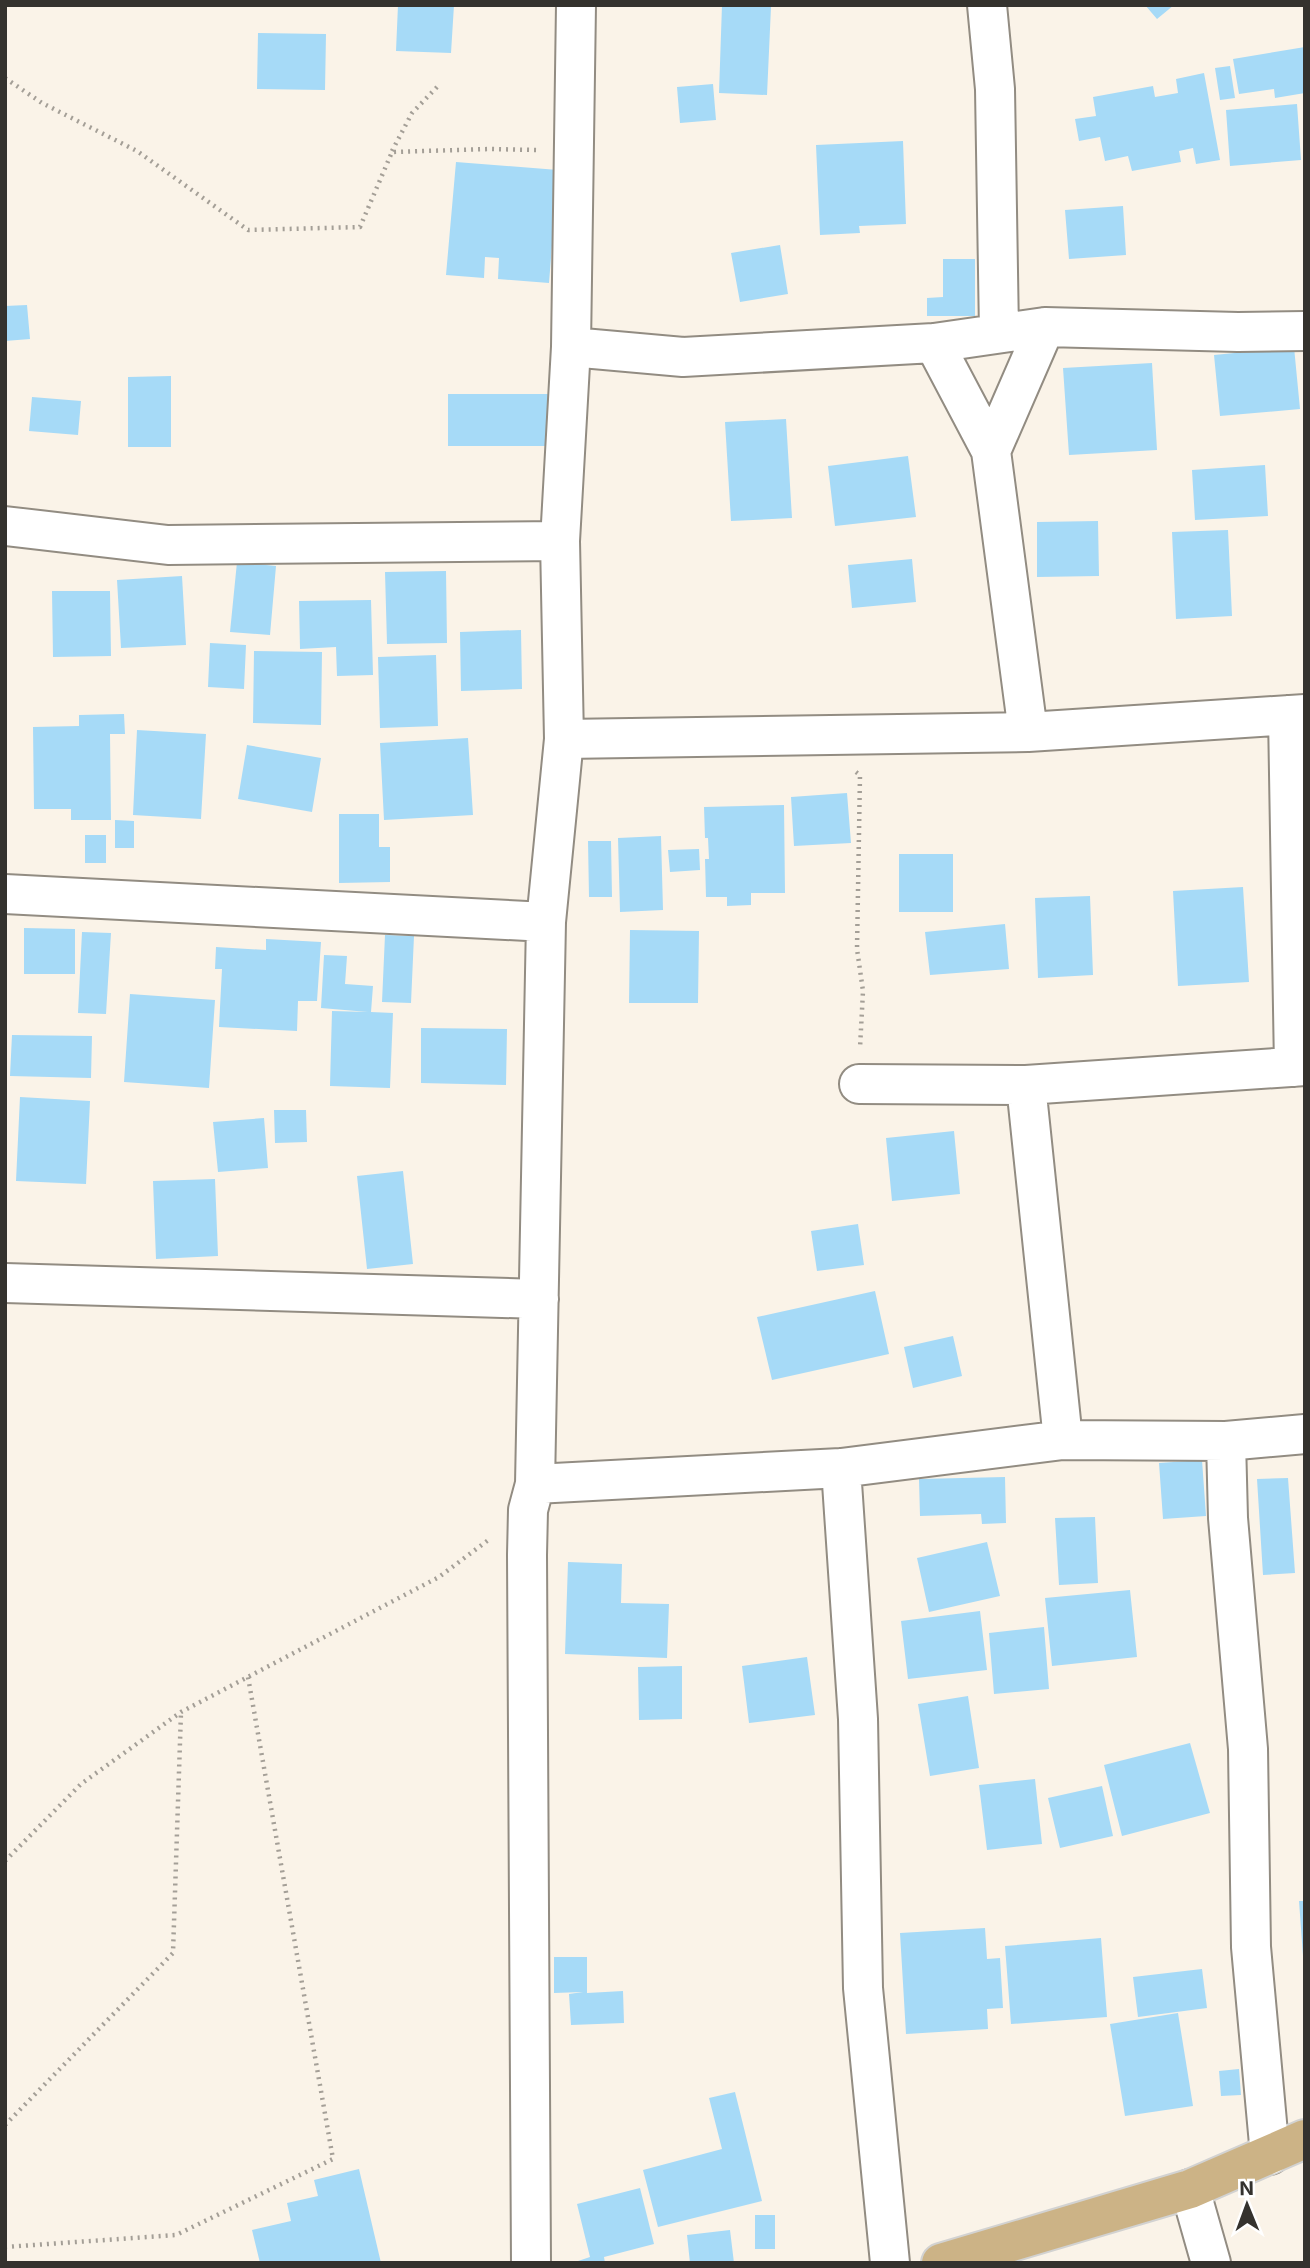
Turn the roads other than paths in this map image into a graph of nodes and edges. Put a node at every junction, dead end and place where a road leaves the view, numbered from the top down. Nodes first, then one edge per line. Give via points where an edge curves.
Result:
1 (576, 5) edge
2 (992, 11) edge
3 (1045, 327) junction
4 (1305, 331) edge
5 (999, 332) junction
6 (934, 343) junction
7 (571, 347) junction
8 (991, 451) junction
9 (5, 526) edge
10 (560, 541) junction
11 (1296, 715) edge
12 (1028, 732) junction
13 (564, 739) junction
14 (5, 894) edge
15 (546, 922) junction
16 (1299, 1066) edge
17 (859, 1084) road end
18 (1026, 1086) junction
19 (5, 1283) edge
20 (539, 1299) junction
21 (1305, 1434) edge
22 (1063, 1440) junction
23 (1226, 1441) junction
24 (841, 1468) junction
25 (532, 1497) junction
26 (1305, 2139) edge
27 (1270, 2155) junction
28 (1190, 2189) junction
29 (531, 2263) edge
30 (890, 2263) edge
31 (941, 2263) edge
32 (1211, 2263) edge

1 - 7 street
2 - 5 street
3 - 4 street
3 - 5 street
3 - 8 street
5 - 6 street
6 - 7 street via 683,357
6 - 8 street
7 - 10 street
8 - 12 street
9 - 10 street via 168,545
10 - 13 street
11 - 12 street
11 - 16 street
12 - 13 street
13 - 15 street
14 - 15 street
15 - 20 street
16 - 18 street
17 - 18 street
18 - 22 street
19 - 20 street
20 - 25 street
21 - 23 street
22 - 23 street
22 - 24 street
23 - 27 street via 1248,1749 1251,1947
24 - 25 street
24 - 30 street via 858,1719 863,1989
25 - 29 street via 527,1569
26 - 27 main road
27 - 28 main road
28 - 31 main road
28 - 32 street

